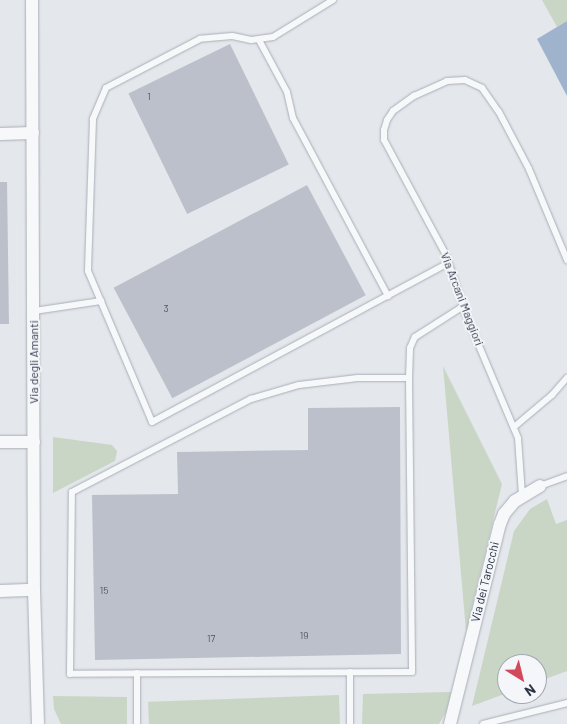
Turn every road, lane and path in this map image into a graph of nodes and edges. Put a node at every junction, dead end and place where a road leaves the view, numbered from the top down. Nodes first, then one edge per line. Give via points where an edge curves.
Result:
1 (32, 0) edge
2 (333, 0) edge
3 (259, 40) junction
4 (33, 133) junction
5 (0, 134) edge
6 (567, 260) edge
7 (448, 263) junction
8 (388, 296) junction
9 (101, 302) junction
10 (462, 307) junction
11 (34, 311) junction
12 (409, 378) junction
13 (567, 378) edge
14 (514, 427) junction
15 (0, 442) edge
16 (34, 442) junction
17 (567, 476) edge
18 (540, 486) joint
19 (522, 495) junction
20 (34, 590) junction
21 (0, 591) edge
22 (350, 672) junction
23 (138, 673) junction
24 (567, 703) edge
25 (38, 724) edge
26 (137, 724) edge
27 (350, 724) edge
28 (450, 724) edge
29 (483, 724) edge

1 - 4 street, Via degli Amanti
2 - 3 lane via 283,33
3 - 8 lane via 287,92 293,118
3 - 9 lane via 232,36 200,39 106,88 93,119 88,271
4 - 5 street
4 - 11 street, Via degli Amanti
6 - 7 lane, Via Arcani Maggiori via 529,169 490,96 474,82 456,80 414,96 397,108 387,120 384,130 384,140 439,240
7 - 8 lane
7 - 10 lane, Via Arcani Maggiori
8 - 9 lane via 152,422
9 - 11 lane
10 - 12 lane via 415,337 410,348
10 - 14 lane, Via Arcani Maggiori
11 - 16 street, Via degli Amanti
12 - 22 lane via 412,672
12 - 23 lane via 325,381 251,399 72,492 70,674
13 - 14 lane
14 - 19 lane, Via Arcani Maggiori via 520,448
15 - 16 street
16 - 20 street, Via degli Amanti
17 - 18 lane, Via dei Tarocchi
18 - 19 street, Via dei Tarocchi
19 - 28 street, Via dei Tarocchi via 509,507 500,524
20 - 21 street
20 - 25 street, Via degli Amanti
22 - 23 lane
22 - 27 lane
23 - 26 lane
24 - 29 lane

